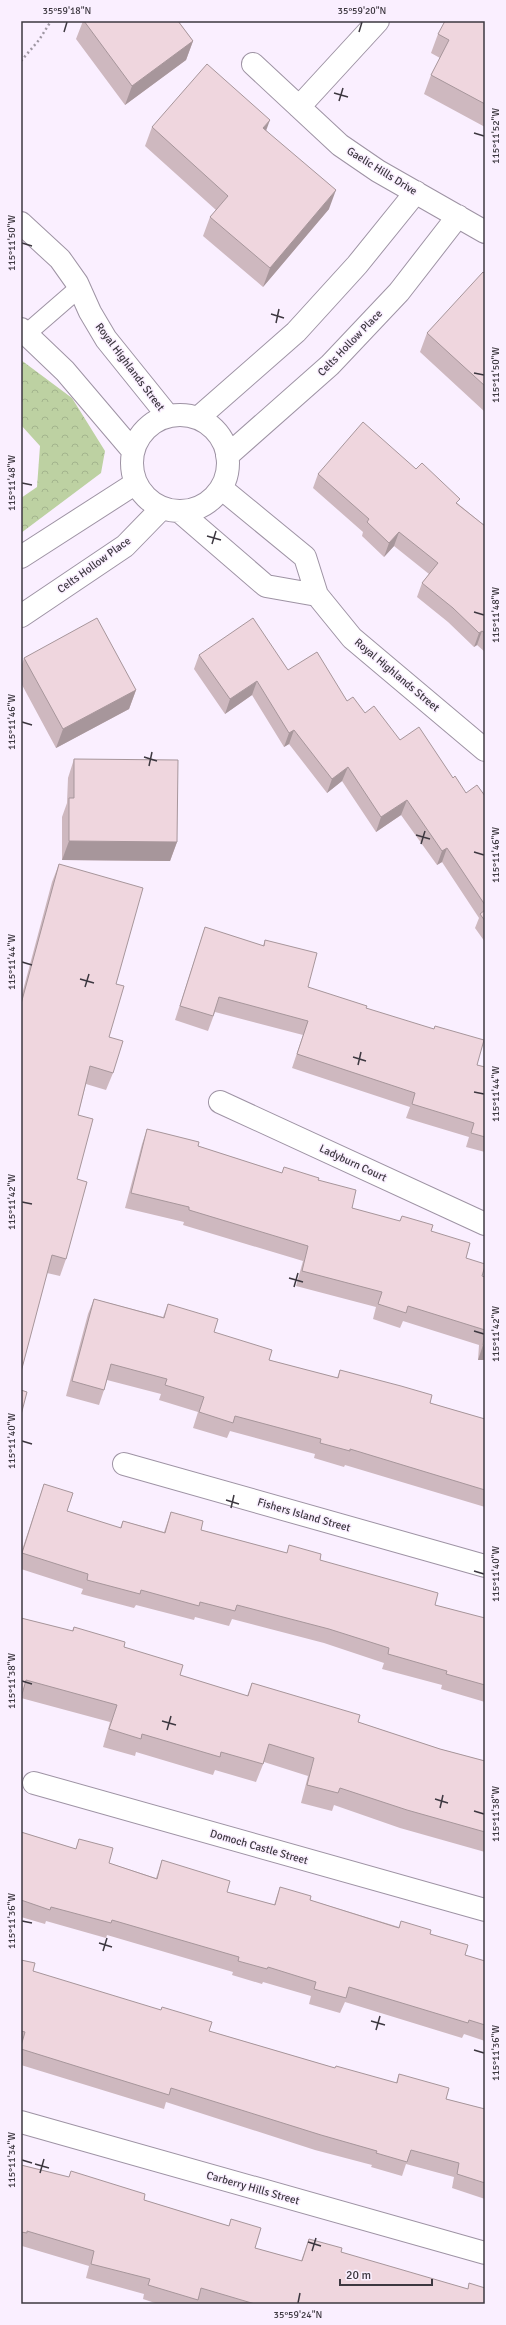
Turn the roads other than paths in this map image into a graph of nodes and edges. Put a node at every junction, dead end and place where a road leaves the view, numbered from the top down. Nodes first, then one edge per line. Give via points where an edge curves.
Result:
1 (378, 21) edge
2 (253, 64) dead end
3 (299, 107) junction
4 (416, 192) junction
5 (458, 216) junction
6 (21, 223) edge
7 (485, 232) edge
8 (79, 288) junction
9 (24, 332) edge
10 (168, 416) junction
11 (198, 418) junction
12 (133, 450) junction
13 (227, 456) junction
14 (136, 483) junction
15 (221, 488) junction
16 (170, 509) junction
17 (21, 557) edge
18 (317, 595) junction
19 (21, 616) edge
20 (485, 750) edge
21 (220, 1102) dead end
22 (485, 1224) edge
23 (124, 1464) dead end
24 (485, 1566) edge
25 (34, 1783) dead end
26 (485, 1910) edge
27 (21, 2122) edge
28 (485, 2253) edge

1 - 3 street
2 - 3 street, Gaelic Hills Drive
3 - 4 street, Gaelic Hills Drive via 340,145 378,171
4 - 5 street, Gaelic Hills Drive
4 - 11 street via 357,265 296,332
5 - 7 street, Gaelic Hills Drive
5 - 13 street, Celts Hollow Place via 399,292 330,365
6 - 8 street, Royal Highlands Street via 60,259
8 - 9 lane
8 - 10 street, Royal Highlands Street via 106,339
9 - 12 street via 65,371
10 - 11 street, Royal Highlands Street via 184,414
10 - 12 street, Royal Highlands Street via 156,420 146,428
11 - 13 street, Royal Highlands Street via 212,427 222,440
12 - 14 street, Royal Highlands Street via 132,467
13 - 15 street, Royal Highlands Street via 227,473
14 - 16 street, Royal Highlands Street via 152,502
14 - 17 street
15 - 16 street, Royal Highlands Street via 209,500 195,508
15 - 18 street, Royal Highlands Street via 305,557
16 - 18 street, Royal Highlands Street via 266,586
16 - 19 street, Celts Hollow Place via 125,546
18 - 20 street, Royal Highlands Street via 352,638
21 - 22 street, Ladyburn Court
23 - 24 street, Fishers Island Street
25 - 26 street, Domoch Castle Street
27 - 28 street, Carberry Hills Street

